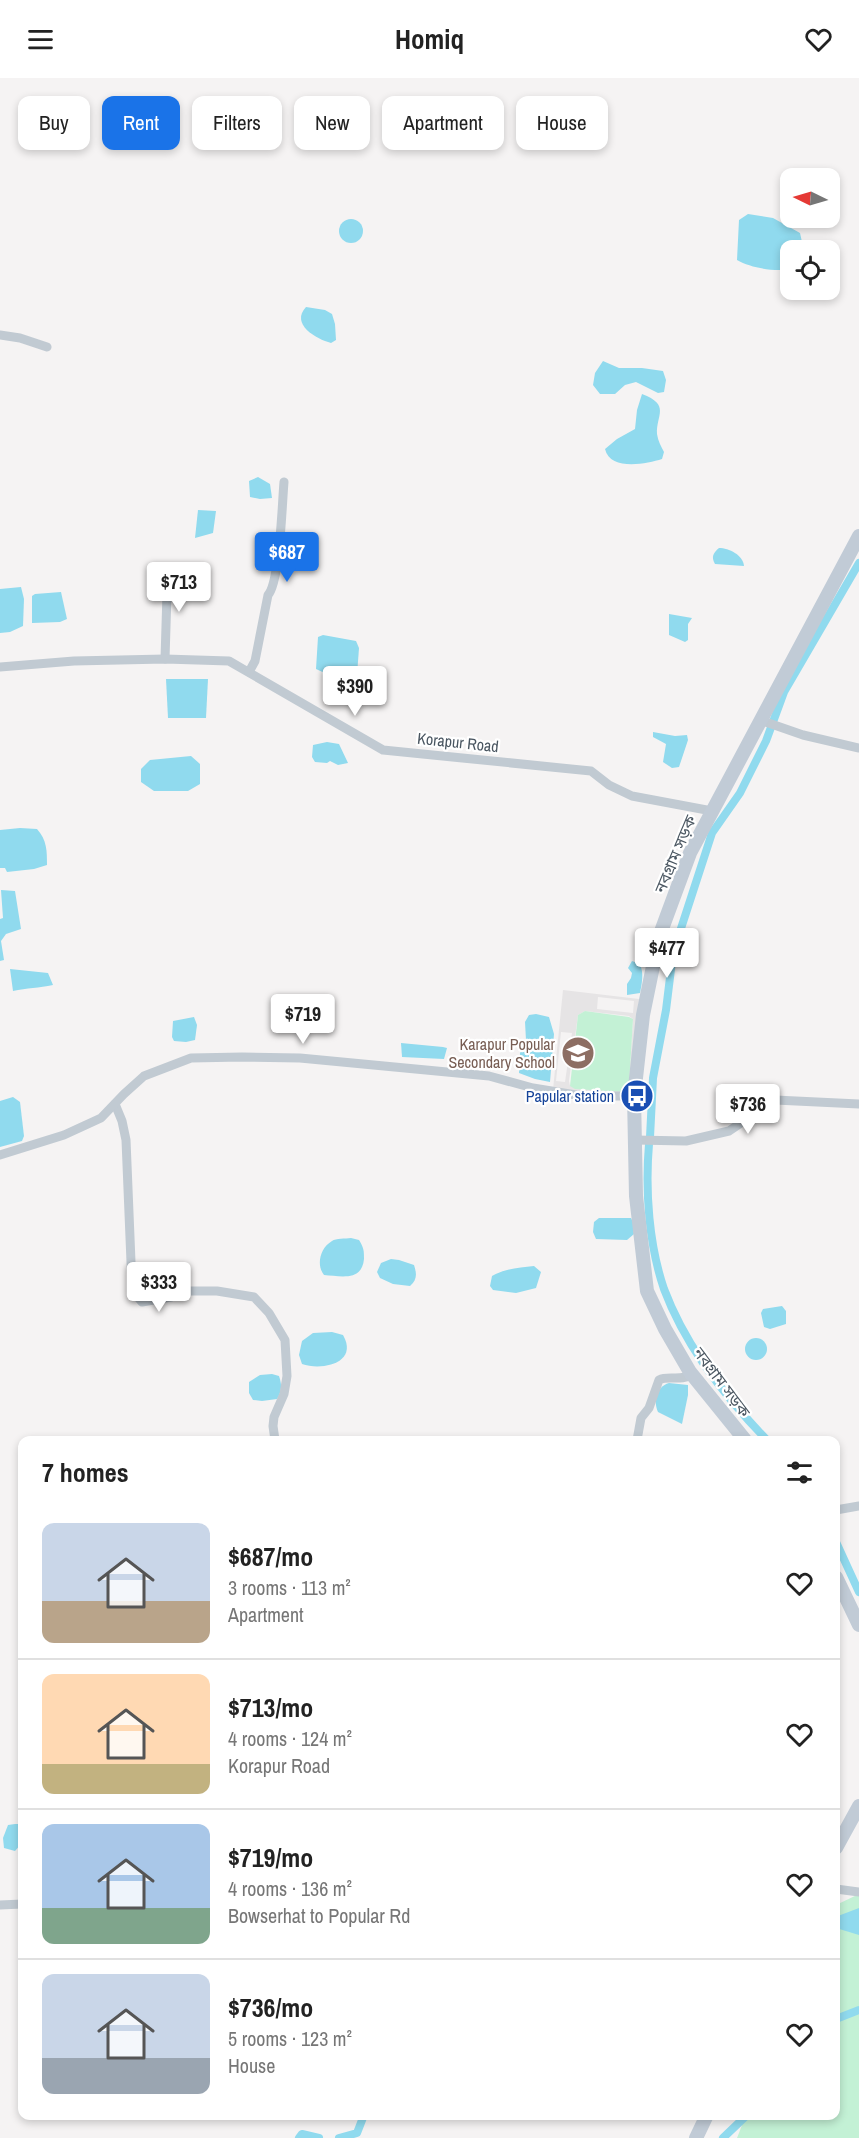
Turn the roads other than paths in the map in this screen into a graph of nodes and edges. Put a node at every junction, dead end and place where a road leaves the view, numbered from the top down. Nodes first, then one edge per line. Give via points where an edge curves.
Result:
1 (0, 335) edge
2 (47, 347) dead end
3 (284, 482) dead end
4 (859, 536) edge
5 (156, 584) dead end
6 (165, 659) junction
7 (0, 668) edge
8 (249, 672) junction
9 (760, 720) junction
10 (859, 748) edge
11 (712, 811) junction
12 (634, 1096) junction
13 (115, 1104) junction
14 (859, 1104) edge
15 (635, 1140) junction
16 (0, 1155) edge
17 (692, 1374) junction
18 (274, 1436) edge
19 (638, 1436) edge
20 (742, 1436) edge
21 (859, 1506) edge
22 (840, 1509) edge
23 (840, 1585) edge
24 (859, 1625) edge
25 (859, 1806) edge
26 (840, 1841) edge
27 (840, 1890) edge
28 (859, 1892) edge
29 (18, 1904) edge
30 (0, 1905) edge
31 (705, 2120) edge
32 (696, 2138) edge

1 - 2 street
3 - 8 street via 278,564
4 - 9 main road, নবগ্রাম সড়ক
5 - 6 street via 166,593
6 - 7 street, Korapur Road
6 - 8 street, Korapur Road via 229,661
8 - 11 street, Korapur Road via 383,750 591,771 632,796
9 - 10 street
9 - 11 main road, নবগ্রাম সড়ক
11 - 12 main road, নবগ্রাম সড়ক via 690,853 659,937 643,1015
12 - 13 street via 582,1096 489,1076 300,1058 242,1057 191,1058 144,1076
12 - 15 main road, নবগ্রাম সড়ক
13 - 16 street via 101,1119 64,1136
13 - 18 street via 126,1140 132,1286 136,1295 142,1302 171,1298 187,1291 254,1297 285,1340 287,1376 274,1417
14 - 15 street via 775,1100 729,1131 686,1141
15 - 17 main road, নবগ্রাম সড়ক via 636,1196 647,1291
17 - 19 street via 659,1380 641,1418
17 - 20 main road, নবগ্রাম সড়ক
21 - 22 street
23 - 24 main road
25 - 26 main road
27 - 28 street
29 - 30 street
31 - 32 main road

